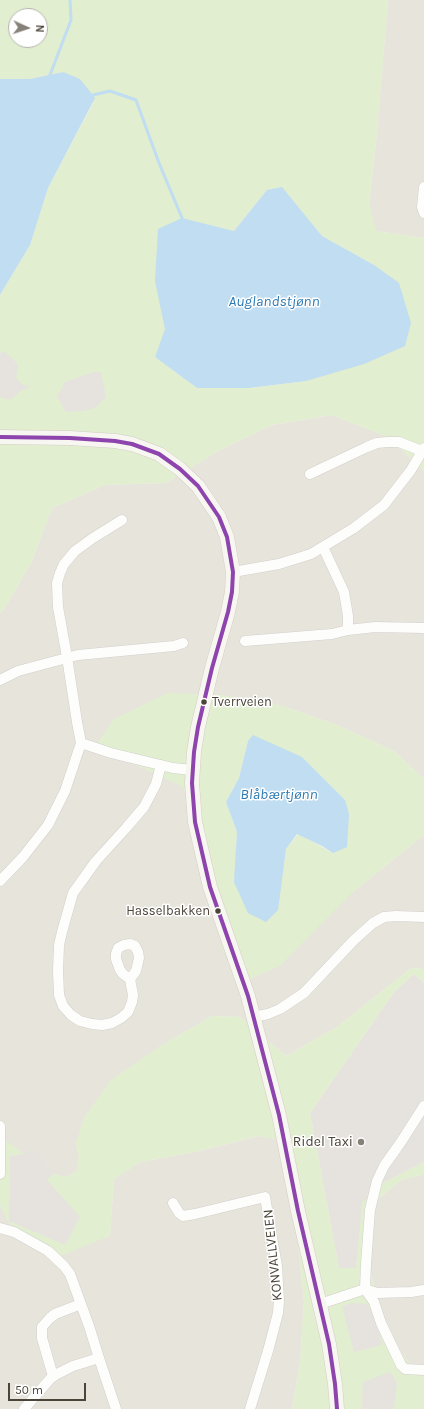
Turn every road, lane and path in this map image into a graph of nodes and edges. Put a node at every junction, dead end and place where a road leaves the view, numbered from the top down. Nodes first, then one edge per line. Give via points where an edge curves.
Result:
1 (424, 187) edge
2 (424, 213) edge
3 (0, 437) edge
4 (423, 449) edge
5 (310, 474) dead end
6 (122, 520) dead end
7 (324, 547) junction
8 (232, 572) junction
9 (424, 628) edge
10 (348, 630) junction
11 (245, 641) dead end
12 (183, 643) dead end
13 (68, 657) junction
14 (0, 680) edge
15 (81, 742) junction
16 (161, 765) junction
17 (192, 770) junction
18 (0, 881) edge
19 (424, 917) edge
20 (130, 979) dead end
21 (253, 1017) junction
22 (424, 1106) edge
23 (0, 1126) edge
24 (0, 1174) edge
25 (173, 1204) dead end
26 (0, 1228) edge
27 (365, 1289) junction
28 (424, 1290) edge
29 (81, 1304) junction
30 (320, 1304) junction
31 (99, 1358) junction
32 (424, 1370) edge
33 (54, 1376) junction
34 (24, 1409) edge
35 (116, 1409) edge
36 (250, 1409) edge
37 (337, 1409) edge

1 - 2 street
3 - 8 street via 99,439 132,444 159,454 190,477 211,504 219,517 226,538
4 - 5 street via 399,442 377,443
4 - 7 street via 411,470 384,505 359,525
6 - 13 street via 76,551 64,564 60,573 58,607
7 - 8 street via 292,561
7 - 10 street via 344,592
8 - 17 street via 228,612 198,728
9 - 10 street via 375,627
10 - 11 street via 332,634
12 - 13 street
13 - 14 street via 18,671
13 - 15 street
15 - 16 street via 111,753
15 - 18 street via 65,791 48,825
16 - 17 street
16 - 20 street via 156,784 144,807 96,860 73,894 59,945 59,995 63,1006 80,1021 102,1025 121,1018 128,1012 132,1002
17 - 21 street via 195,822 204,866
19 - 21 street via 384,917 373,923 304,993 280,1009
21 - 30 street via 279,1116
22 - 27 street via 384,1166 377,1181 370,1210
23 - 24 street
25 - 36 street, KONVALLVEIEN via 183,1216 265,1197 267,1202 277,1266 279,1301 268,1351
26 - 29 street via 26,1238 61,1262 70,1274
27 - 28 street via 377,1293
27 - 30 street
27 - 32 street via 374,1302 401,1365 405,1369
29 - 31 street
29 - 33 street via 55,1314 44,1324 42,1338
30 - 37 street via 329,1344
31 - 33 street via 73,1366
31 - 35 street
33 - 34 street

